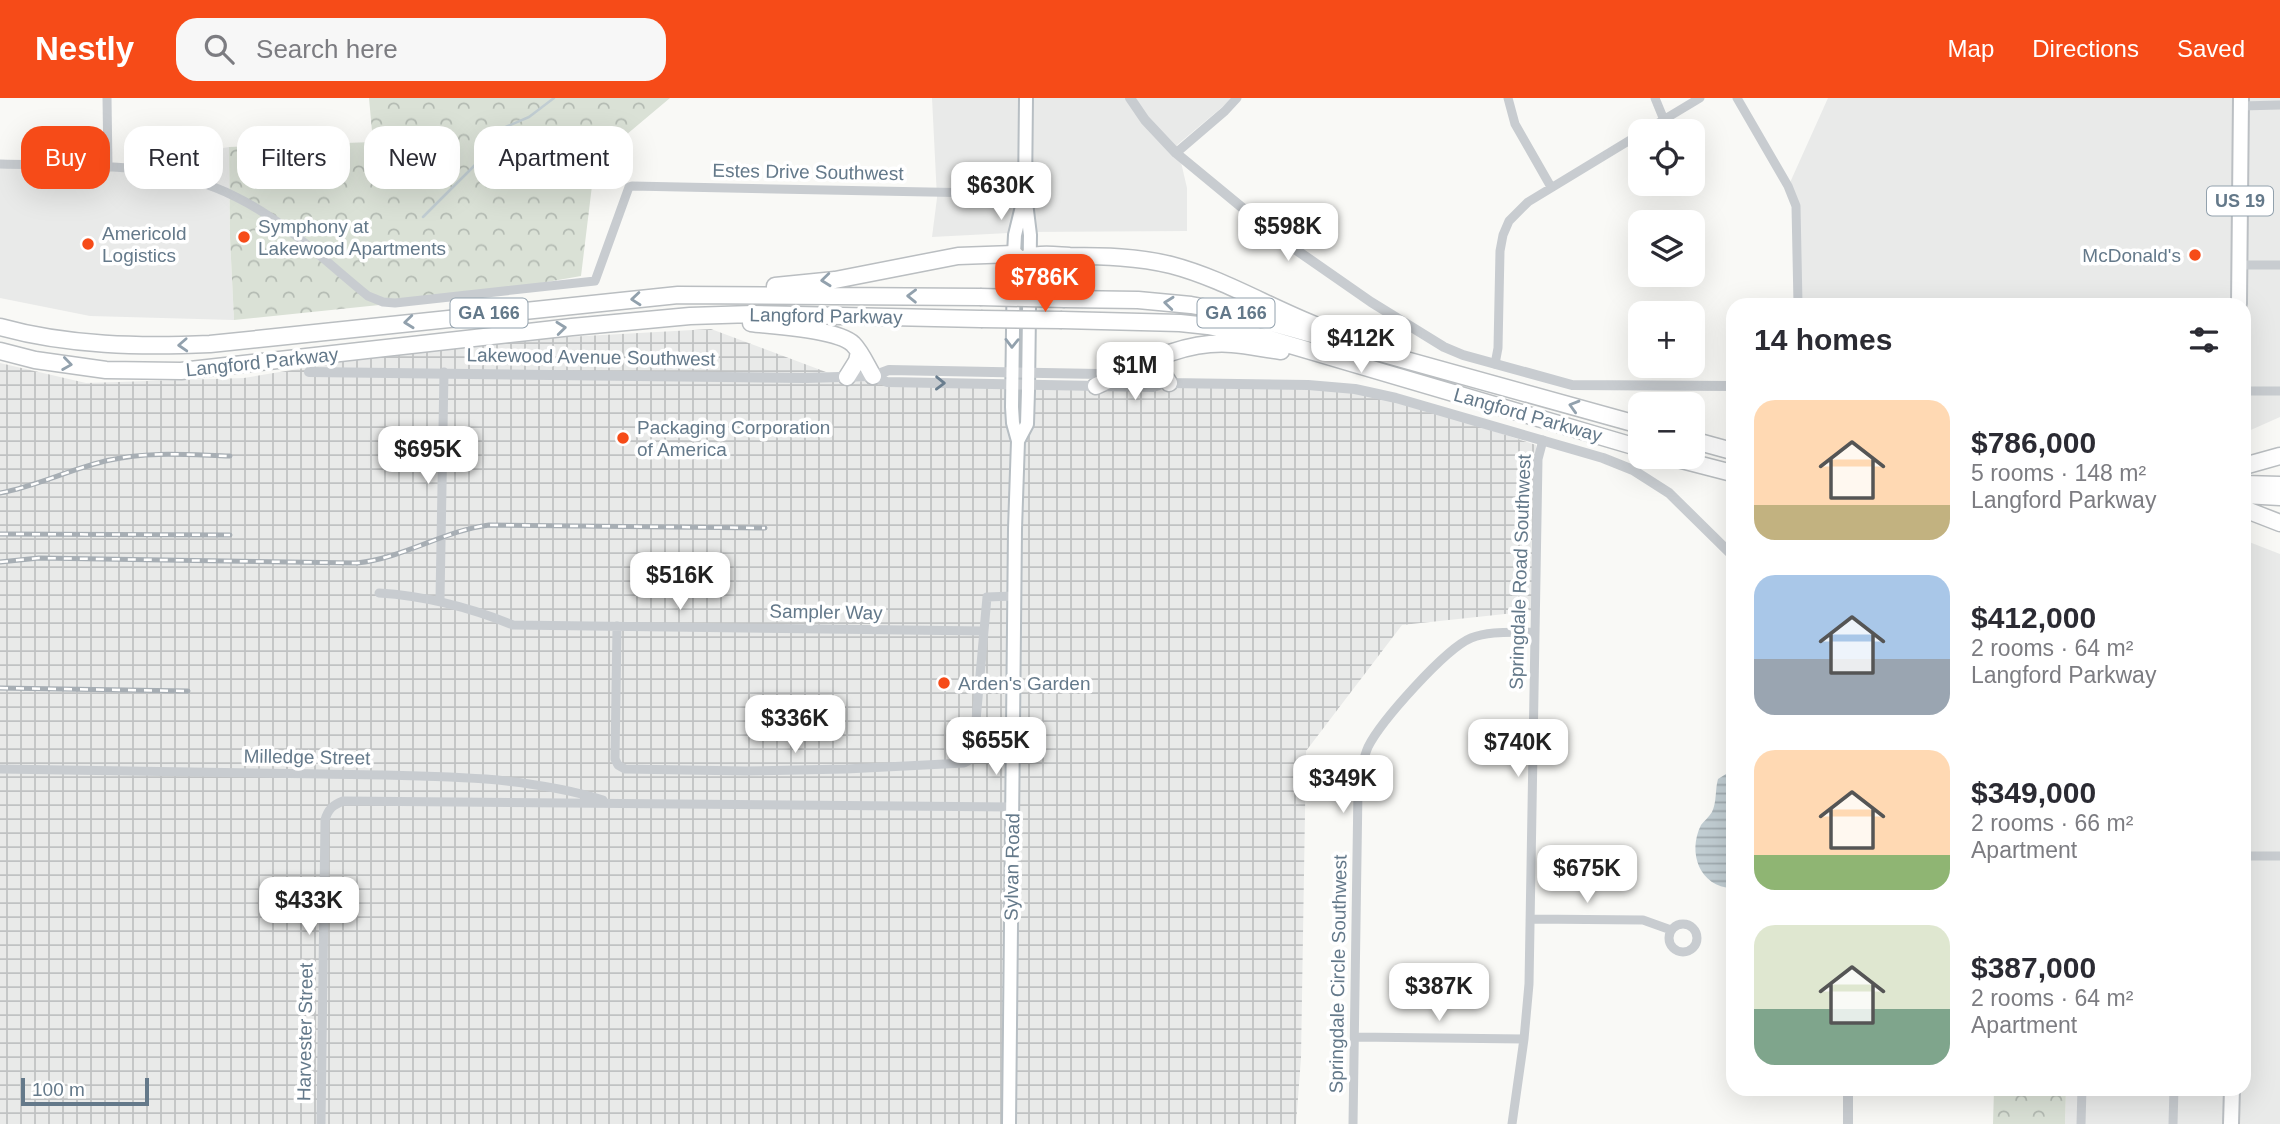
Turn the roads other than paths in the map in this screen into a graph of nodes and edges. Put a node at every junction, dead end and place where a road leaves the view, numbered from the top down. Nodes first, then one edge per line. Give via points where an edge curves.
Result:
1 (107, 98) edge
2 (1026, 98) edge
3 (1130, 98) edge
4 (1237, 98) edge
5 (1508, 98) edge
6 (1655, 98) edge
7 (1700, 98) edge
8 (1737, 98) edge
9 (2241, 102) edge
10 (2280, 106) edge
11 (1664, 119) edge
12 (1666, 119) edge
13 (107, 126) edge
14 (1628, 141) edge
15 (1176, 153) junction
16 (0, 164) edge
17 (21, 165) edge
18 (110, 167) edge
19 (1551, 187) junction
20 (1025, 194) junction
21 (1022, 261) junction
22 (2240, 265) junction
23 (2280, 265) edge
24 (678, 295) junction
25 (1798, 298) edge
26 (2239, 298) edge
27 (690, 316) junction
28 (0, 327) edge
29 (0, 351) edge
30 (859, 352) junction
31 (1166, 354) junction
32 (1402, 358) junction
33 (1344, 361) junction
34 (1495, 364) junction
35 (1012, 371) junction
36 (309, 372) dead end
37 (444, 372) junction
38 (873, 376) junction
39 (1118, 376) junction
40 (847, 377) junction
41 (1028, 379) junction
42 (1168, 383) junction
43 (1012, 386) junction
44 (1096, 386) junction
45 (1726, 386) edge
46 (2251, 391) edge
47 (2280, 391) edge
48 (1628, 422) edge
49 (1543, 440) junction
50 (1705, 440) edge
51 (1018, 441) junction
52 (1726, 442) edge
53 (1705, 443) edge
54 (1628, 444) edge
55 (1726, 449) edge
56 (2275, 457) edge
57 (2251, 464) edge
58 (1706, 467) joint
59 (1726, 472) edge
60 (1726, 479) edge
61 (2251, 486) edge
62 (2274, 491) edge
63 (2251, 494) edge
64 (2251, 512) edge
65 (2276, 522) edge
66 (1726, 549) edge
67 (379, 593) dead end
68 (1014, 596) junction
69 (440, 600) junction
70 (617, 626) junction
71 (984, 631) junction
72 (1535, 632) junction
73 (0, 769) edge
74 (362, 801) joint
75 (611, 803) junction
76 (1012, 807) junction
77 (2251, 856) edge
78 (2280, 856) edge
79 (1530, 919) junction
80 (1671, 930) dead end
81 (1354, 1037) junction
82 (1524, 1039) junction
83 (1848, 1096) edge
84 (2082, 1096) edge
85 (2174, 1096) edge
86 (2232, 1096) edge
87 (321, 1124) edge
88 (1009, 1124) edge
89 (1353, 1124) edge
90 (1512, 1124) edge
91 (1847, 1124) edge
92 (2081, 1124) edge
93 (2174, 1124) edge
94 (2231, 1124) edge

1 - 13 street
2 - 20 main road, Sylvan Road
3 - 15 street
4 - 15 street
5 - 19 street via 1516,124
6 - 11 street
7 - 12 street
8 - 25 street via 1796,206
9 - 10 street
9 - 22 main road, US 19
14 - 19 street
15 - 34 street via 1279,238 1371,302 1444,347
16 - 17 street
18 - 20 street, Estes Drive Southwest via 173,174 237,197 383,303 595,281 632,186
19 - 34 street via 1518,209 1503,235
20 - 21 main road, Sylvan Road via 1015,236
21 -> 24 highway via 958,256 835,280
21 - 32 highway via 1121,257 1174,266
21 -> 35 main road, Sylvan Road
21 - 41 main road, Sylvan Road
22 - 23 street
22 - 26 main road, US 19
24 -> 28 highway, Langford Parkway / GA 166 via 211,344 109,344
32 -> 24 highway, Langford Parkway / GA 166, bridge via 1228,312 1138,300
29 -> 27 highway, Langford Parkway / GA 166 via 106,369 181,371
27 - 30 highway via 826,333 847,340
27 - 33 highway, Langford Parkway / GA 166, bridge via 1150,321 1264,337
30 - 38 highway
30 - 40 highway
31 - 33 highway via 1197,345 1230,344
31 - 39 highway
31 - 42 highway via 1159,367
48 -> 32 highway, Langford Parkway / GA 166
33 - 54 highway, Langford Parkway / GA 166
34 - 45 street via 1572,385
35 - 38 street, Lakewood Avenue Southwest via 889,370
35 - 41 street, Lakewood Avenue Southwest
35 - 43 main road, Sylvan Road
36 - 37 street, Lakewood Avenue Southwest
37 - 40 street, Lakewood Avenue Southwest
37 - 69 street
38 - 40 street, Lakewood Avenue Southwest
38 -> 43 street, Lakewood Avenue Southwest via 887,382
39 - 41 street, Lakewood Avenue Southwest
39 - 42 street, Lakewood Avenue Southwest
39 - 44 highway
41 - 43 street, Lakewood Avenue Southwest
41 - 44 street, Lakewood Avenue Southwest
41 - 51 main road, Sylvan Road via 1027,424
42 - 44 street, Lakewood Avenue Southwest
42 - 49 street, Lakewood Avenue Southwest via 1355,389
43 - 51 main road, Sylvan Road
46 - 47 street
49 - 66 street, Lakewood Avenue Southwest via 1636,471 1669,493
49 - 72 street, Springdale Road Southwest via 1538,458
50 - 52 highway
51 - 68 main road, Sylvan Road
53 - 55 highway
56 - 57 highway
58 - 59 highway
58 - 60 highway
61 - 62 highway
62 - 63 highway
64 - 65 highway
67 - 69 street, Sampler Way
68 - 71 street via 987,597
68 - 76 main road, Sylvan Road
69 - 70 street, Sampler Way via 513,625
70 - 71 street, Sampler Way
70 - 71 street via 618,765 625,769 732,771 968,761 973,754
72 - 79 street, Springdale Road Southwest
72 - 81 street, Springdale Circle Southwest via 1488,633 1456,646 1385,721 1368,749 1358,789
73 - 75 street, Milledge Street via 513,781
74 - 75 street, Milledge Street
74 - 87 street, Harvester Street via 333,805 326,820
75 - 76 street, Milledge Street
76 - 88 main road, Sylvan Road
77 - 78 street
79 - 80 street via 1643,920
79 - 82 street, Springdale Road Southwest
81 - 82 street
81 - 89 street, Springdale Circle Southwest
82 - 90 street, Springdale Road Southwest
83 - 91 street
84 - 92 street
85 - 93 street
86 - 94 main road

